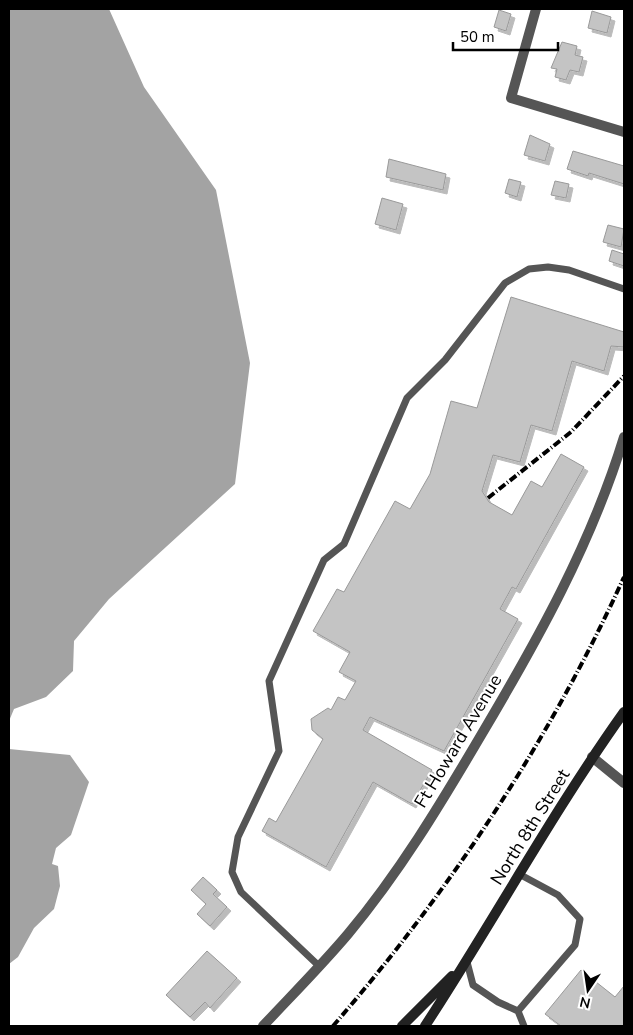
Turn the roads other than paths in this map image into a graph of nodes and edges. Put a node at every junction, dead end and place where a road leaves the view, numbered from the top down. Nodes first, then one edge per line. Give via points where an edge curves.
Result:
1 (536, 9) edge
2 (624, 132) edge
3 (624, 289) edge
4 (624, 438) edge
5 (624, 712) edge
6 (592, 757) junction
7 (624, 783) edge
8 (519, 874) junction
9 (467, 962) junction
10 (319, 966) junction
11 (518, 1011) junction
12 (263, 1026) edge
13 (402, 1026) edge
14 (425, 1026) edge
15 (524, 1026) edge

1 - 2 street via 511,98
3 - 10 lane via 569,270 548,267 529,269 505,283 445,360 407,398 344,544 324,560 273,672 269,681 280,751 238,837 232,872 241,892
4 - 10 street, Ft Howard Avenue via 593,526 529,654 409,854 348,934
5 - 6 main road, North 8th Street
6 - 7 street
6 - 8 main road, North 8th Street
8 - 9 main road, North 8th Street
8 - 11 lane via 558,895 580,920 575,945
9 - 11 lane via 474,985
9 - 13 main road, North 8th Street
9 - 14 main road, North 8th Street
10 - 12 street, Ft Howard Avenue
11 - 15 lane

